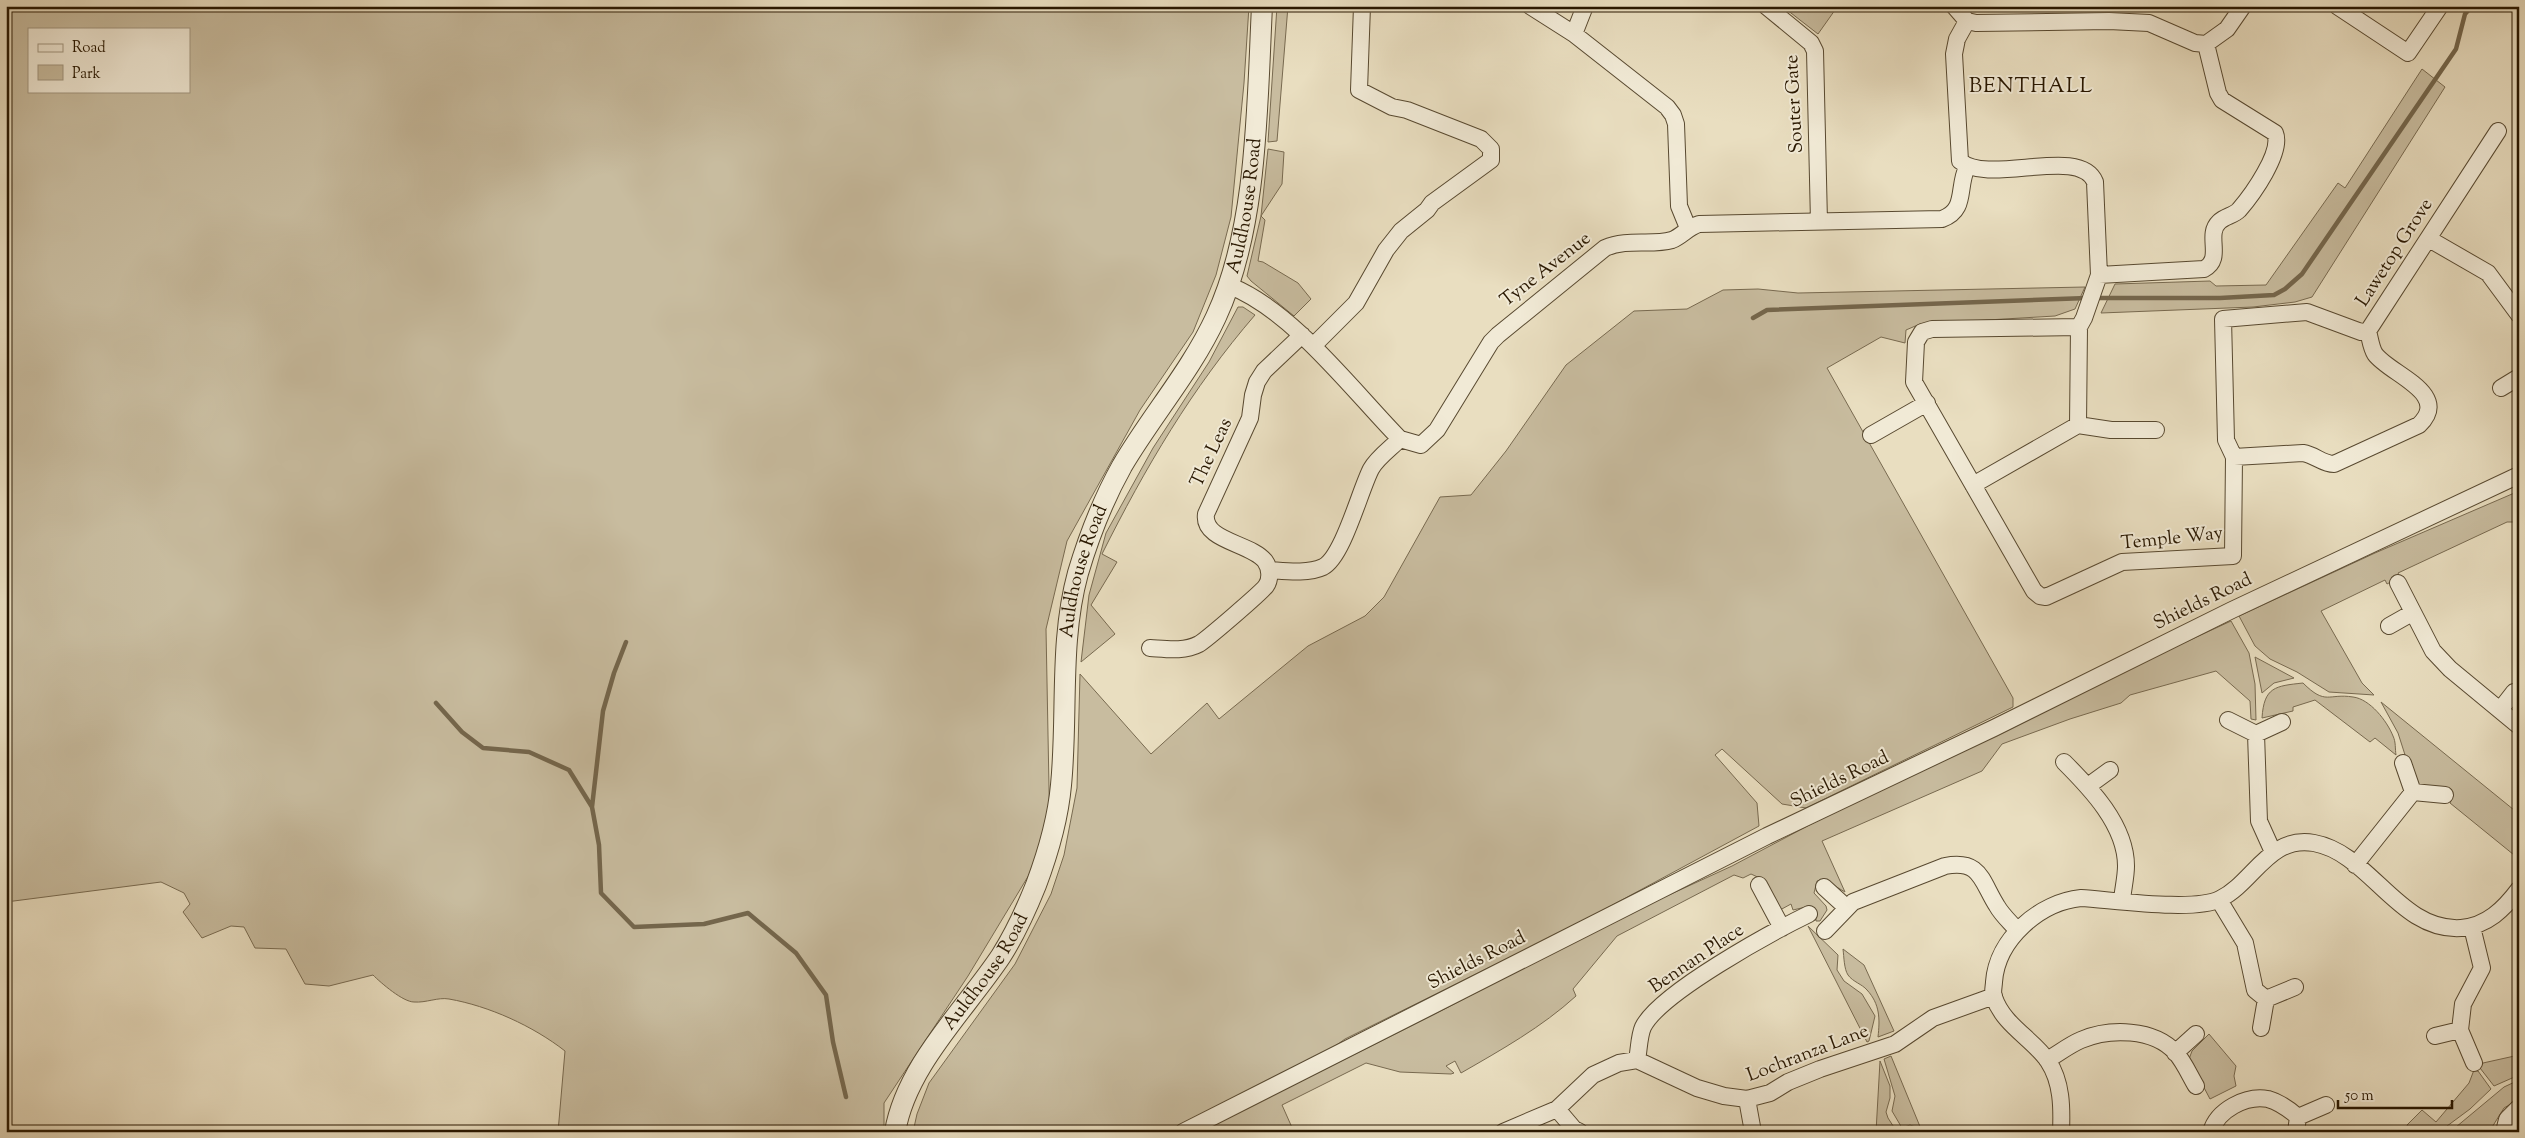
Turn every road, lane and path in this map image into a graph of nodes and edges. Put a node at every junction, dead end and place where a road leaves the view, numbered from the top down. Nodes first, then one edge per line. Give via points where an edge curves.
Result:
1 (1262, 6) edge
2 (1362, 6) edge
3 (1530, 6) edge
4 (1585, 6) edge
5 (1766, 6) edge
6 (1954, 6) edge
7 (2243, 6) edge
8 (2337, 6) edge
9 (2440, 6) edge
10 (2109, 13) edge
11 (1967, 21) junction
12 (1574, 34) junction
13 (2206, 44) junction
14 (2498, 131) dead end
15 (1967, 167) junction
16 (1819, 222) junction
17 (1688, 228) junction
18 (2429, 239) junction
19 (2099, 275) junction
20 (1230, 286) junction
21 (2519, 315) edge
22 (2079, 327) junction
23 (2368, 331) junction
24 (1307, 341) junction
25 (2519, 377) edge
26 (2501, 388) dead end
27 (1927, 403) junction
28 (2078, 425) junction
29 (2156, 430) dead end
30 (1871, 435) dead end
31 (1400, 439) junction
32 (2234, 457) junction
33 (2519, 475) edge
34 (1972, 485) junction
35 (1270, 570) junction
36 (2398, 583) dead end
37 (2412, 613) junction
38 (2389, 626) dead end
39 (1150, 648) dead end
40 (2514, 692) dead end
41 (2500, 710) junction
42 (2228, 720) dead end
43 (2282, 722) dead end
44 (2519, 726) edge
45 (2256, 734) junction
46 (2064, 762) dead end
47 (2403, 763) dead end
48 (2110, 770) dead end
49 (2088, 786) junction
50 (2412, 792) junction
51 (2445, 795) dead end
52 (2273, 852) junction
53 (2355, 864) junction
54 (1759, 885) dead end
55 (1824, 887) dead end
56 (2519, 889) edge
57 (2122, 900) junction
58 (2219, 900) junction
59 (1848, 908) junction
60 (1809, 914) dead end
61 (2472, 927) junction
62 (1782, 928) junction
63 (2017, 930) junction
64 (1825, 931) dead end
65 (2295, 987) dead end
66 (1994, 996) junction
67 (2266, 999) junction
68 (2261, 1028) dead end
69 (2460, 1030) junction
70 (2196, 1034) dead end
71 (2435, 1036) dead end
72 (2175, 1053) junction
73 (1637, 1060) junction
74 (2047, 1060) junction
75 (2474, 1063) dead end
76 (2196, 1086) dead end
77 (1747, 1099) junction
78 (2326, 1105) dead end
79 (1557, 1109) junction
80 (2519, 1110) edge
81 (2297, 1125) edge
82 (895, 1132) edge
83 (1183, 1132) edge
84 (1503, 1132) edge
85 (1580, 1132) edge
86 (1754, 1132) edge
87 (2061, 1132) edge
88 (2211, 1132) edge
89 (2506, 1132) edge

1 - 20 street, Auldhouse Road via 1246,210
2 - 24 street via 1359,90 1400,110 1481,139 1492,154 1491,160 1432,203 1401,231 1386,250 1356,303
3 - 12 street
4 - 12 street
5 - 16 street, Souter Gate via 1811,43 1815,51
6 - 11 street
7 - 13 street via 2227,29
8 - 9 street via 2408,53
10 - 11 street via 2002,24
10 - 13 street via 2149,22 2195,43
11 - 15 street via 1954,54 1958,151 1960,161
12 - 17 street via 1673,115 1679,206
13 - 19 street via 2222,100 2275,133 2276,150 2239,210 2216,226 2214,260 2210,266 2204,269
14 - 18 street, Lawetop Grove
15 - 16 street, Tyne Avenue via 1960,203 1955,212 1942,220
15 - 19 street via 2064,166 2088,171 2095,182
16 - 17 street, Tyne Avenue via 1699,224
17 - 31 street, Tyne Avenue via 1671,240 1622,242 1605,248 1491,342 1437,430 1428,439 1421,445
18 - 21 street via 2488,273
18 - 23 street, Lawetop Grove
19 - 22 street
20 - 24 street via 1252,296 1287,321
20 - 82 street, Auldhouse Road via 1200,351 1118,474 1094,522 1083,556 1068,634 1059,801 1037,884 1001,955 948,1026 911,1087 902,1104
22 - 27 street, Temple Way via 1932,329 1922,332 1916,342 1914,382
22 - 28 street
23 - 32 street, Lawetop Grove via 2361,332 2307,312 2223,319 2226,440
23 - 32 street via 2375,353 2420,389 2427,399 2428,410 2420,425 2334,464 2303,453
24 - 31 street
24 - 35 street, The Leas via 1264,371 1257,382 1250,418 1206,514 1209,529 1259,554
25 - 26 street
27 - 30 street
27 - 34 street, Temple Way
28 - 29 street via 2111,430
28 - 34 street
31 - 35 street via 1371,468 1357,509 1330,561 1319,569
32 - 34 street, Temple Way via 2233,556 2122,562 2046,597 2034,591
33 - 83 street, Shields Road via 2232,610 1767,836
35 - 39 street via 1266,587 1200,644 1184,649
36 - 37 street
37 - 38 street
37 - 41 street via 2433,651
40 - 41 street
41 - 44 street
42 - 45 street
43 - 45 street
45 - 52 street via 2259,821
46 - 49 street
47 - 50 street
48 - 49 street
49 - 57 street via 2121,840 2126,865
50 - 51 street
50 - 53 street
52 - 53 street via 2286,844 2315,843 2330,848
52 - 58 street
53 - 61 street via 2424,920 2452,928
54 - 62 street
55 - 59 street
56 - 61 street via 2494,917
57 - 58 street via 2193,906
57 - 63 street via 2064,900
58 - 67 street via 2245,943 2255,990
59 - 63 street via 1853,902 1945,866 1967,865 1978,872 1998,907
59 - 64 street
60 - 62 street, Bennan Place
61 - 69 street via 2482,968 2463,1004
62 - 73 street, Bennan Place via 1706,973 1660,1005 1643,1027
63 - 66 street via 1999,958 1994,974
65 - 67 street
66 - 74 street via 2021,1036
66 - 77 street, Lochranza Lane via 1933,1018 1894,1044 1820,1069 1770,1093
67 - 68 street
69 - 71 street
69 - 75 street
70 - 72 street
72 - 74 street via 2148,1036 2132,1032 2080,1040
72 - 76 street
73 - 77 street, Lochranza Lane via 1697,1088
73 - 79 street via 1606,1067
74 - 87 street via 2056,1076 2061,1099
77 - 86 street
78 - 81 street
79 - 84 street
79 - 85 street
80 - 89 street via 2509,1120
81 - 88 street via 2284,1106 2269,1100 2248,1100 2230,1108

